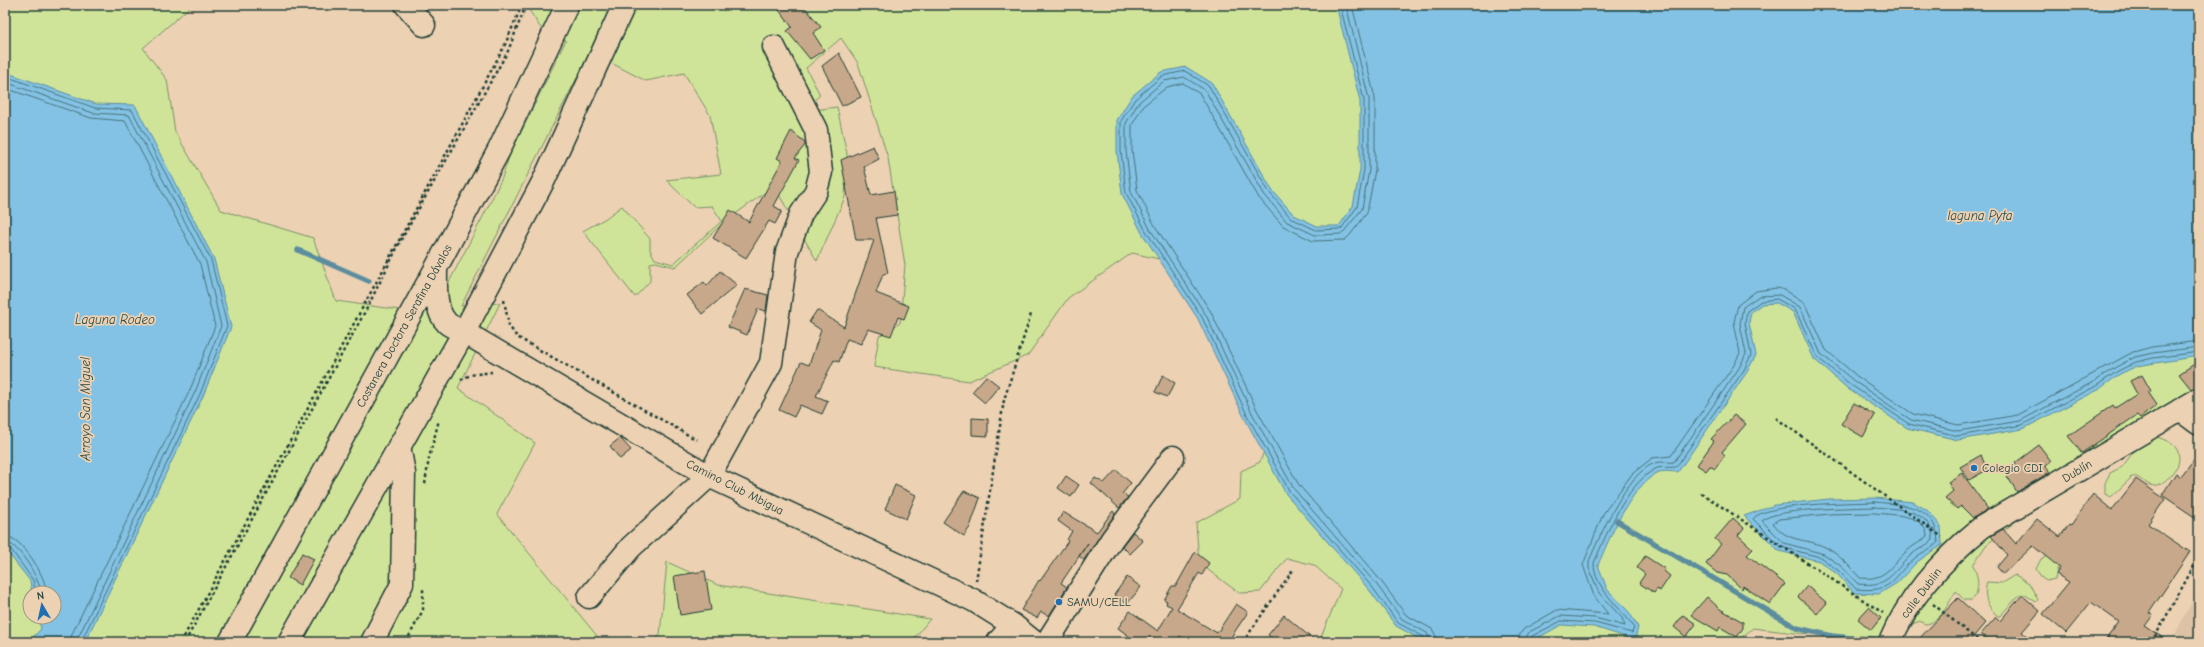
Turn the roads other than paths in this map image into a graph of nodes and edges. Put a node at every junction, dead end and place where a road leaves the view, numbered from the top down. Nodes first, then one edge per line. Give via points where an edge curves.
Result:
1 (406, 5) edge
2 (567, 5) edge
3 (624, 5) edge
4 (424, 25) dead end
5 (774, 47) dead end
6 (436, 268) junction
7 (464, 332) junction
8 (2199, 399) edge
9 (2180, 410) junction
10 (2199, 424) edge
11 (399, 446) junction
12 (1172, 457) dead end
13 (709, 476) junction
14 (1957, 548) joint
15 (589, 596) dead end
16 (1013, 625) junction
17 (1894, 632) edge
18 (230, 642) edge
19 (290, 642) edge
20 (372, 642) edge
21 (998, 642) edge
22 (1034, 642) edge
23 (1047, 642) edge

1 - 4 main road
2 - 6 main road, Costanera Doctora Serafina Dávalos via 499,150
3 - 7 main road via 544,180
5 - 13 main road via 816,130 821,172 816,191 801,214 787,252 771,363
6 - 7 main road, Camino Club Mbigua via 436,294 441,312 447,323
6 - 18 main road, Costanera Doctora Serafina Dávalos
7 - 11 main road
7 - 13 main road, Camino Club Mbigua
8 - 9 main road, Dublín
9 - 10 main road
9 - 14 main road, Dublín via 1982,528
11 - 19 main road
11 - 20 main road via 404,473 402,584
12 - 23 main road via 1112,539
13 - 15 main road via 631,547
13 - 16 main road, Camino Club Mbigua via 974,600
14 - 17 main road, calle Dublin via 1919,593
16 - 21 main road
16 - 22 main road

